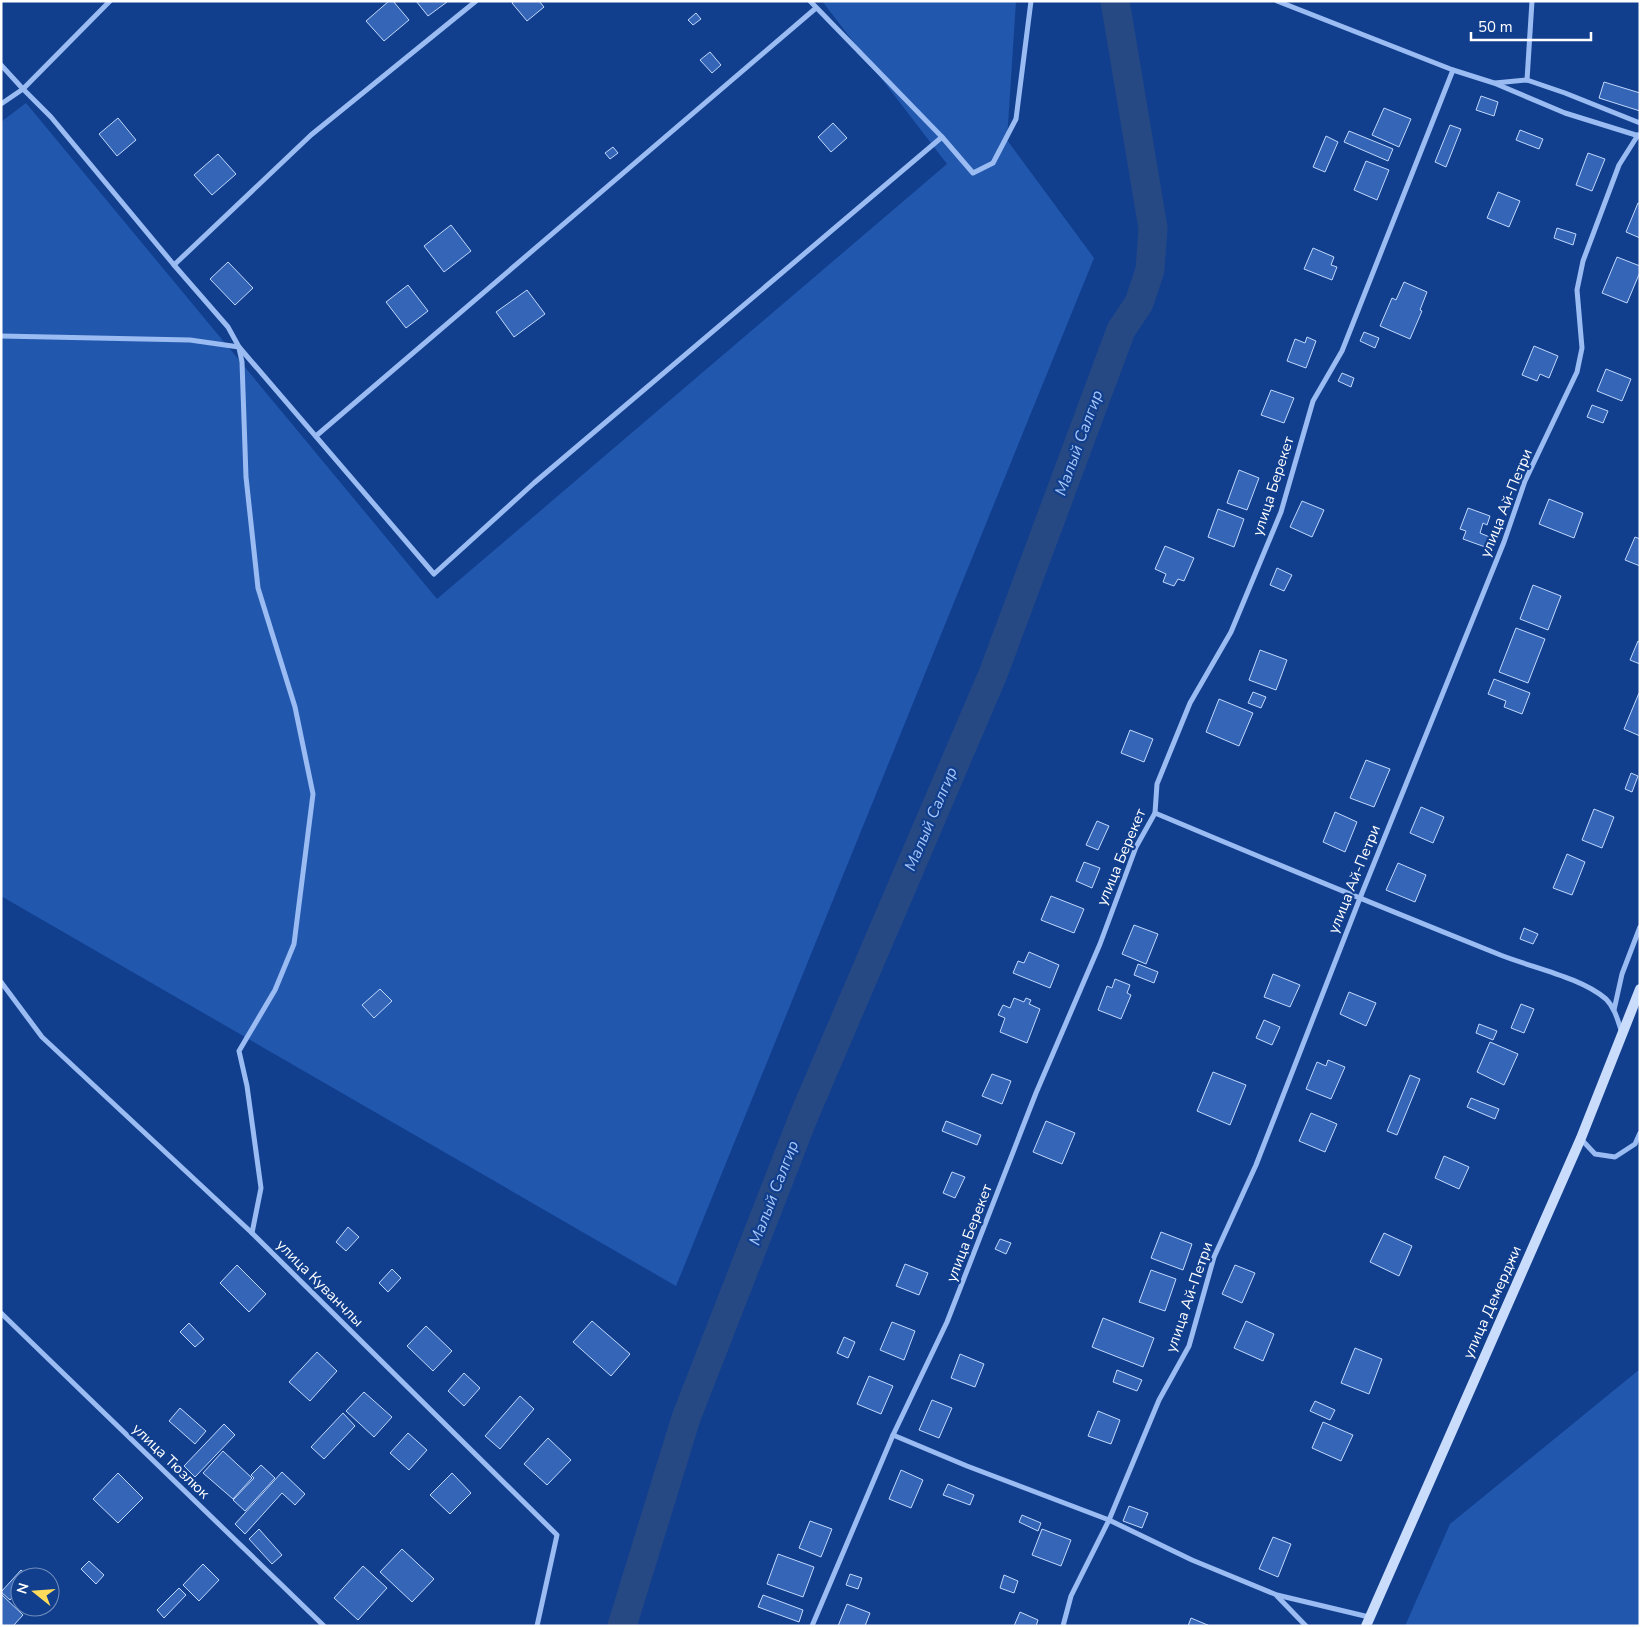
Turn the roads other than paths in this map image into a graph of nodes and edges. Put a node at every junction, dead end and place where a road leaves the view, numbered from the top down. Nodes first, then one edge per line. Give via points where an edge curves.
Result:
1 (110, 1) edge
2 (476, 1) edge
3 (810, 1) edge
4 (1031, 1) edge
5 (1277, 1) edge
6 (1532, 1) edge
7 (816, 8) junction
8 (1, 65) edge
9 (1453, 70) junction
10 (1527, 80) junction
11 (1494, 83) junction
12 (23, 89) junction
13 (1, 104) edge
14 (1640, 123) edge
15 (1639, 136) edge
16 (942, 137) junction
17 (174, 265) junction
18 (1, 336) edge
19 (238, 347) junction
20 (316, 436) junction
21 (1155, 813) junction
22 (1360, 898) junction
23 (1640, 928) edge
24 (1, 982) edge
25 (1639, 992) edge
26 (1614, 1010) junction
27 (1622, 1033) junction
28 (1640, 1133) edge
29 (1581, 1138) junction
30 (252, 1233) junction
31 (1, 1314) edge
32 (892, 1435) junction
33 (1110, 1520) junction
34 (1277, 1595) junction
35 (1368, 1621) edge
36 (324, 1626) edge
37 (537, 1626) edge
38 (812, 1626) edge
39 (1063, 1626) edge
40 (1306, 1626) edge

1 - 12 street
2 - 17 street via 311,135
3 - 7 street
4 - 16 street via 1016,119 993,163 973,172
5 - 9 street
6 - 10 street
7 - 16 street
7 - 20 street
8 - 12 street
9 - 11 street
9 - 21 street, улица Берекет via 1342,350 1313,401 1280,512 1231,632 1190,704 1157,784
10 - 11 street
10 - 14 street
11 - 15 street via 1564,113
12 - 13 street
12 - 17 street via 52,117
15 - 22 street, улица Ай-Петри via 1619,165 1583,261 1577,290 1582,348 1577,372 1526,480
16 - 20 street via 541,477 434,574
17 - 19 street via 228,327
18 - 19 street via 190,340
19 - 20 street
19 - 30 street via 242,362 246,477 258,588 295,706 313,794 294,944 275,990 239,1051 248,1086 261,1188
21 - 22 street
21 - 32 street, улица Берекет via 1136,847 947,1322
22 - 26 street via 1571,980 1606,999
22 - 33 street, улица Ай-Петри via 1256,1165 1214,1258 1189,1346 1159,1400
23 - 26 street via 1622,974
24 - 30 street, улица Куванчлы via 42,1037
25 - 27 main road, улица Демерджи
26 - 27 street
27 - 29 main road, улица Демерджи
28 - 29 street via 1635,1144 1615,1157 1595,1154
29 - 35 main road, улица Демерджи
30 - 37 street, улица Куванчлы via 557,1535
31 - 36 street, улица Тюзлюк
32 - 33 street
32 - 38 street, улица Берекет
33 - 34 street via 1192,1560
33 - 39 street, улица Ай-Петри via 1071,1596
34 - 35 street
34 - 40 street

